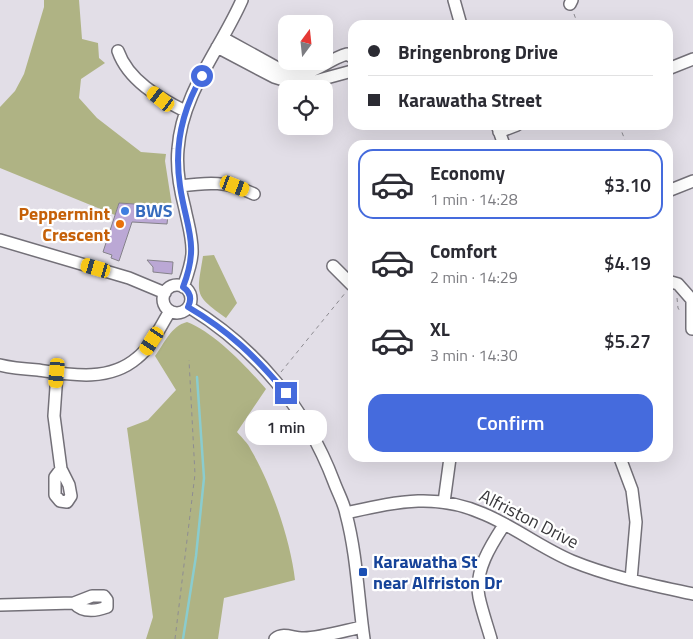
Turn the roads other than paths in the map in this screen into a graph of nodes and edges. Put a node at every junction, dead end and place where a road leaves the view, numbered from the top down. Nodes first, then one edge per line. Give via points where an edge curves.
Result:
1 (242, 0) edge
2 (454, 0) edge
3 (460, 20) edge
4 (220, 42) junction
5 (118, 51) dead end
6 (348, 54) edge
7 (693, 59) edge
8 (673, 67) edge
9 (348, 72) edge
10 (185, 111) junction
11 (693, 181) edge
12 (180, 186) junction
13 (673, 189) edge
14 (254, 194) dead end
15 (0, 240) edge
16 (333, 266) dead end
17 (348, 281) edge
18 (673, 282) edge
19 (183, 287) junction
20 (164, 293) junction
21 (692, 299) edge
22 (188, 307) junction
23 (170, 311) junction
24 (692, 329) edge
25 (0, 365) edge
26 (57, 373) junction
27 (449, 462) edge
28 (622, 462) edge
29 (61, 469) dead end
30 (444, 502) junction
31 (346, 513) junction
32 (504, 524) junction
33 (631, 580) junction
34 (693, 594) edge
35 (74, 603) dead end
36 (0, 605) edge
37 (362, 627) junction
38 (275, 639) edge
39 (304, 639) edge
40 (364, 639) edge
41 (491, 639) edge

1 - 4 street
2 - 3 street
4 - 6 street via 292,74 308,73
4 - 9 street via 274,77 290,82 308,83
4 - 10 street
5 - 10 street via 122,63 145,86 161,99
7 - 8 street
10 - 12 street via 178,150
11 - 13 street
12 - 14 street via 221,183
12 - 19 street via 192,252 190,270
15 - 20 street via 129,278
16 - 17 street
18 - 21 street
19 - 20 street via 170,287
19 - 22 street via 191,298
20 - 23 street via 164,305
21 - 24 street
22 - 23 street via 178,313
22 - 31 street via 236,340 286,393 327,462
23 - 26 street via 146,350 128,365 104,374
25 - 26 street
26 - 29 street via 54,416
27 - 30 street
28 - 33 street via 632,490 636,522
30 - 31 street, Alfriston Drive via 398,502
30 - 32 street, Alfriston Drive via 469,508
31 - 37 street
32 - 33 street, Alfriston Drive via 555,554 599,572
32 - 41 street via 485,558 479,577 479,596
33 - 34 street, Alfriston Drive
35 - 36 street
37 - 39 street
37 - 40 street
38 - 39 street via 285,636

